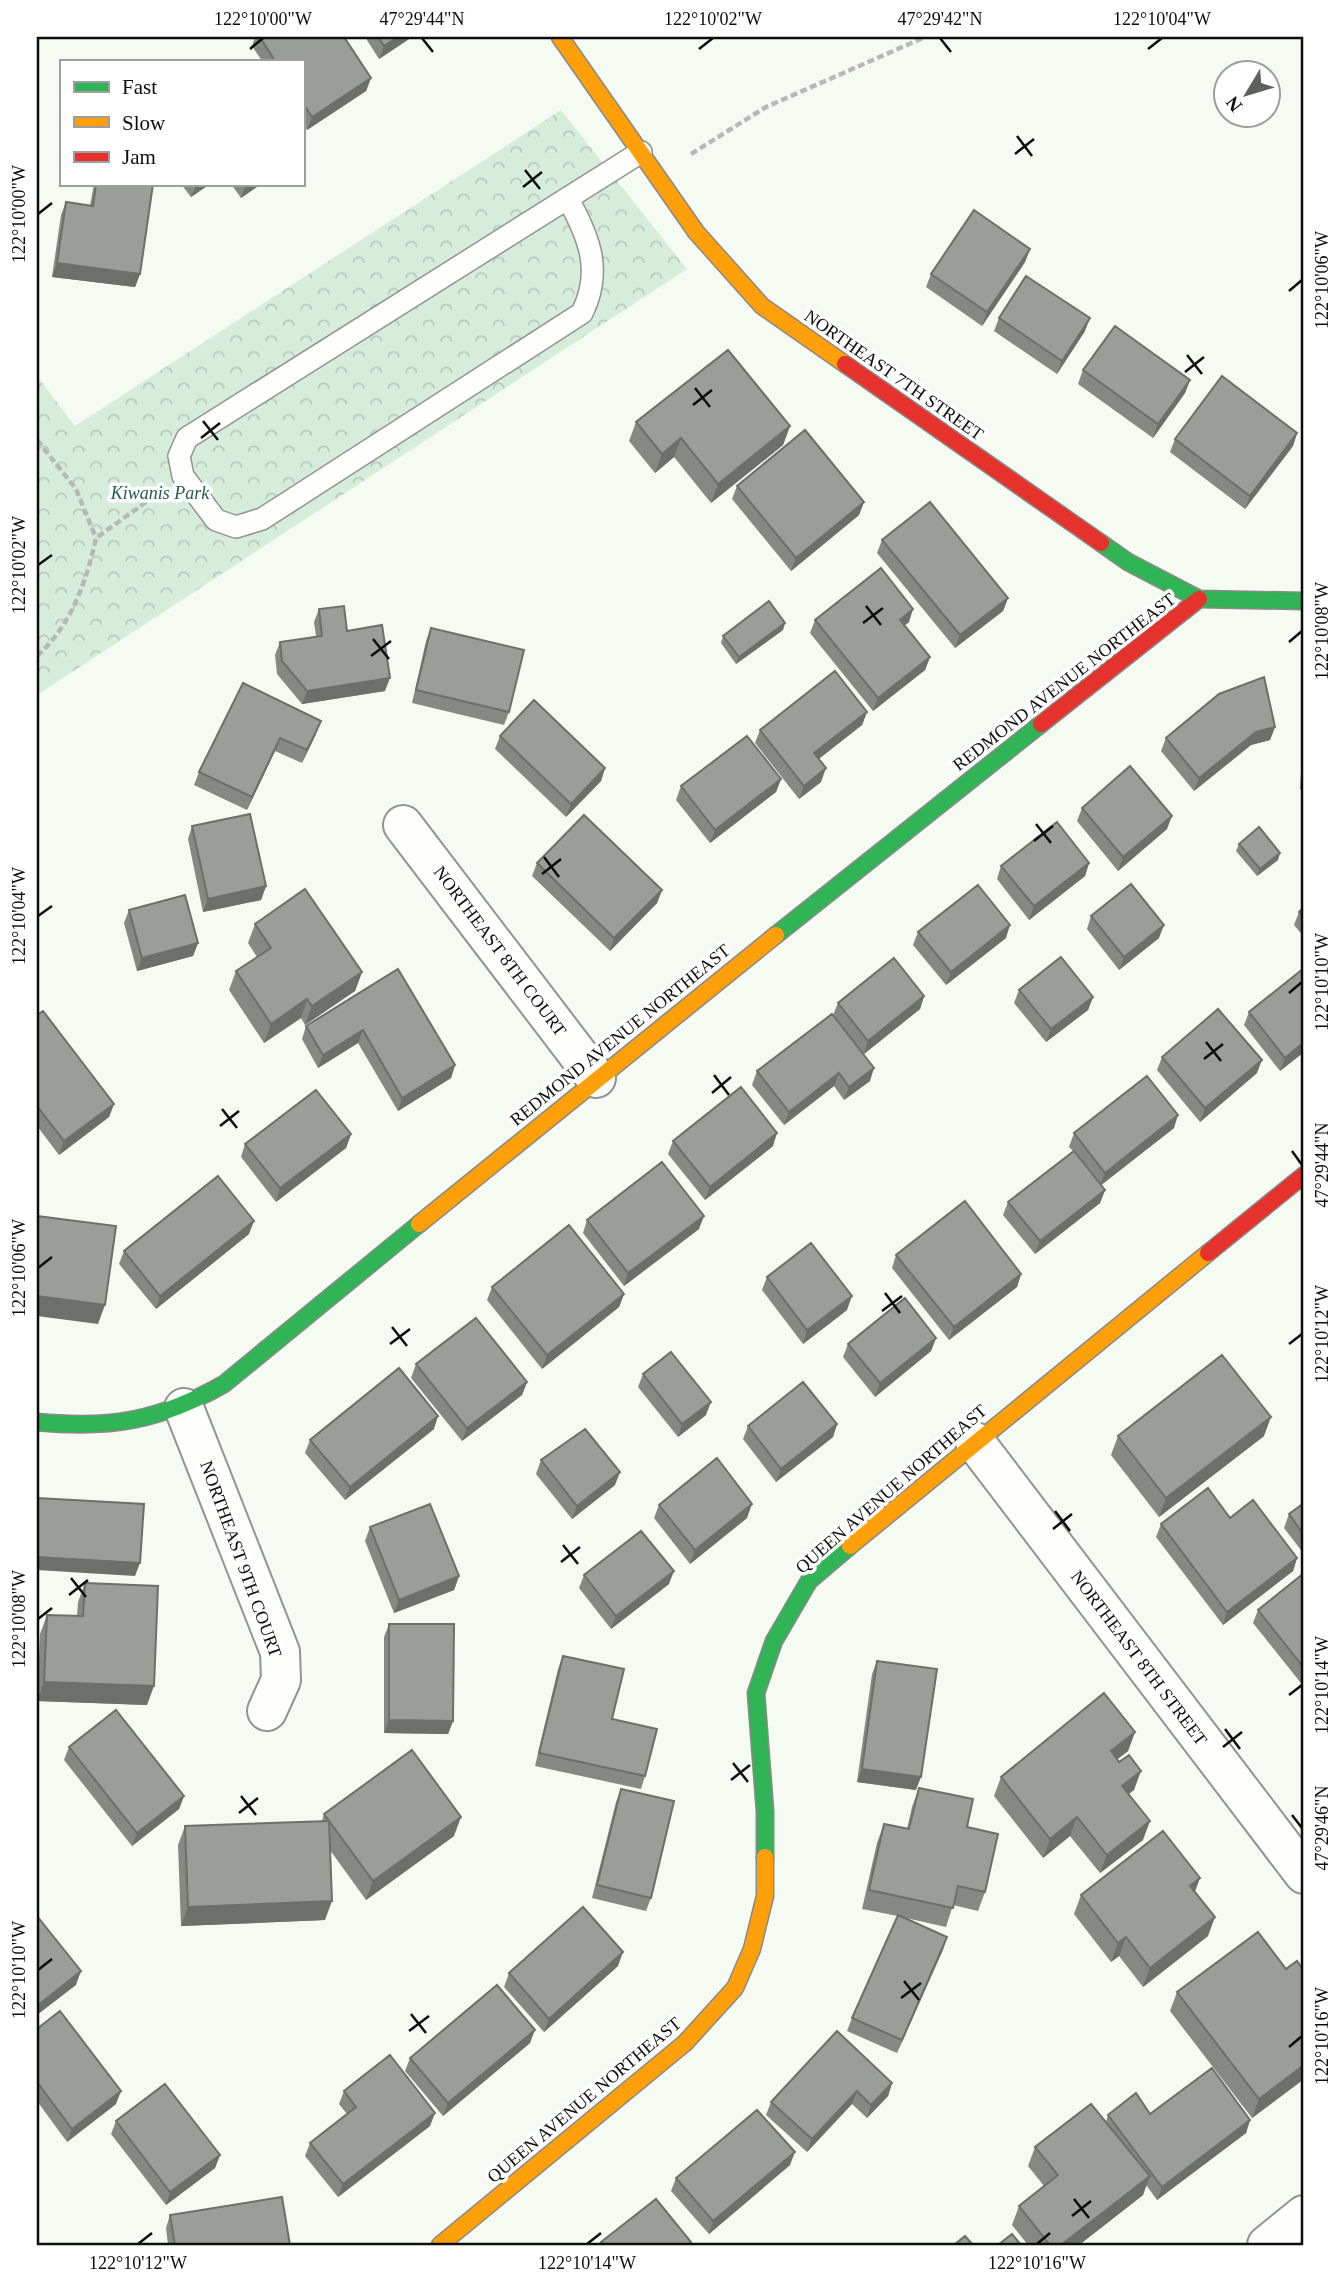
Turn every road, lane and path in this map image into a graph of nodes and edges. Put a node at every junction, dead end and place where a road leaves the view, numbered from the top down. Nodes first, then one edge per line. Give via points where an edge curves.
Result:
1 (560, 37) edge
2 (925, 37) edge
3 (641, 152) junction
4 (657, 175) junction
5 (568, 199) junction
6 (37, 440) edge
7 (183, 476) junction
8 (96, 538) junction
9 (1199, 599) junction
10 (1304, 601) edge
11 (37, 656) edge
12 (403, 825) dead end
13 (596, 1078) junction
14 (1304, 1175) edge
15 (184, 1408) junction
16 (37, 1422) edge
17 (975, 1442) junction
18 (267, 1711) dead end
19 (1304, 1874) edge
20 (1304, 2215) edge
21 (440, 2245) edge
22 (1267, 2245) edge

1 - 3 street, NORTHEAST 7TH STREET
2 - 4 path via 766,107
3 - 4 street, NORTHEAST 7TH STREET
3 - 5 lane
4 - 9 street, NORTHEAST 7TH STREET via 696,232 762,306 1128,562
5 - 7 lane via 187,438 179,456
5 - 7 lane via 593,257 590,296 582,313 262,519 236,527 216,520
6 - 8 path via 76,489
7 - 8 path
8 - 11 path via 90,567 69,616
9 - 10 street, NORTHEAST 7TH STREET
9 - 13 street, REDMOND AVENUE NORTHEAST
12 - 13 street, NORTHEAST 8TH COURT
13 - 15 street, REDMOND AVENUE NORTHEAST via 224,1384
14 - 17 street, QUEEN AVENUE NORTHEAST
15 - 16 street, REDMOND AVENUE NORTHEAST via 111,1427
15 - 18 street, NORTHEAST 9TH COURT via 279,1652 281,1680
17 - 19 street, NORTHEAST 8TH STREET
17 - 21 street, QUEEN AVENUE NORTHEAST via 809,1581 774,1641 756,1693 765,1811 765,1896 752,1949 735,1988 685,2043
20 - 22 street

